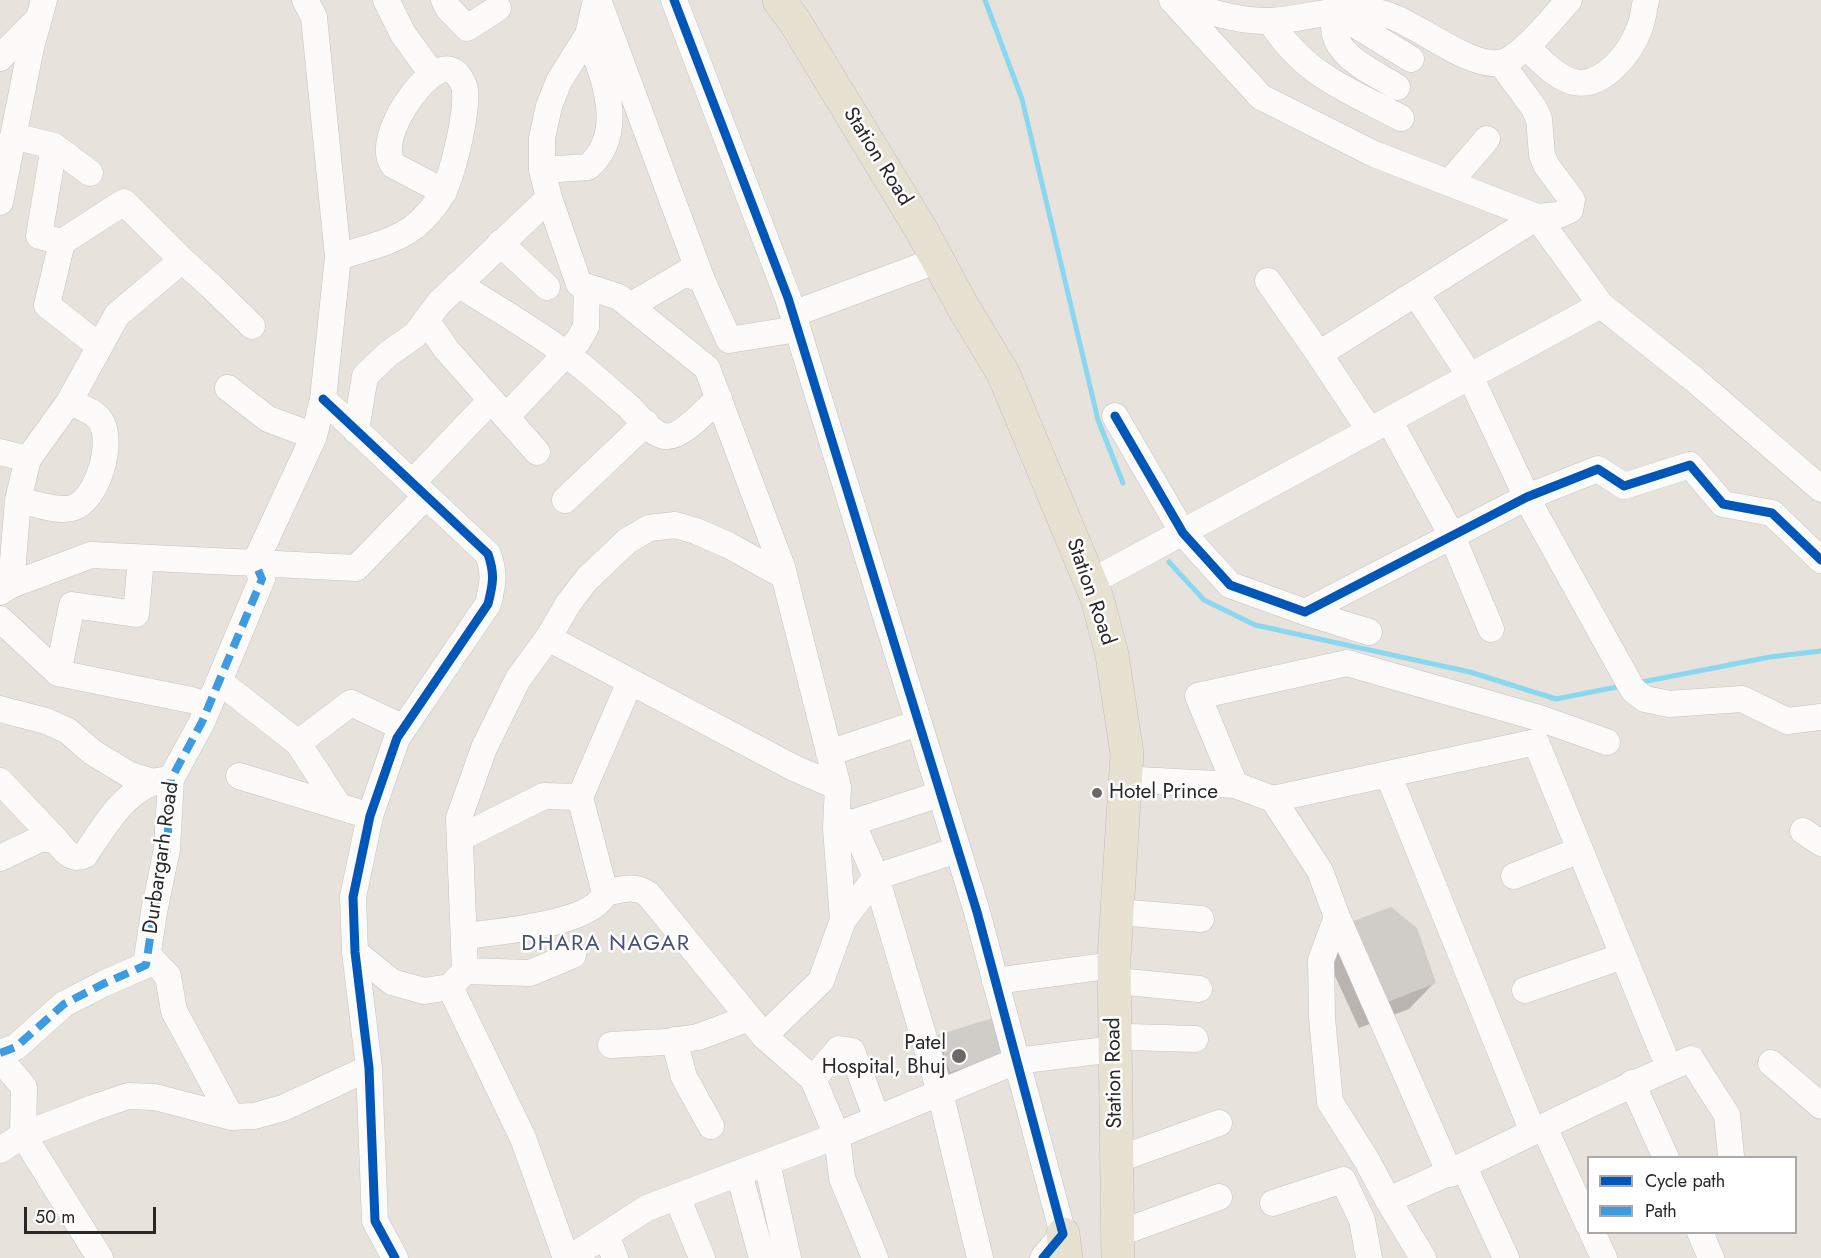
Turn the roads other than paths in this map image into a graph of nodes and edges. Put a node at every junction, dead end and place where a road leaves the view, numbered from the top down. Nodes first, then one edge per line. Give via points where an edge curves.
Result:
1 (386, 0) edge
2 (444, 0) edge
3 (597, 0) edge
4 (674, 0) edge
5 (779, 0) edge
6 (801, 0) edge
7 (1569, 0) edge
8 (1646, 0) edge
9 (1172, 1) edge
10 (313, 6) edge
11 (498, 8) dead end
12 (41, 9) edge
13 (1337, 12) junction
14 (1270, 21) junction
15 (588, 35) junction
16 (1526, 47) junction
17 (0, 58) edge
18 (1411, 59) dead end
19 (1501, 63) junction
20 (432, 74) junction
21 (1397, 87) dead end
22 (1401, 118) dead end
23 (13, 136) junction
24 (1487, 139) dead end
25 (54, 146) junction
26 (542, 170) junction
27 (90, 173) dead end
28 (1449, 183) junction
29 (444, 192) junction
30 (549, 198) junction
31 (0, 202) edge
32 (1537, 217) junction
33 (62, 242) junction
34 (500, 243) junction
35 (338, 257) junction
36 (182, 260) junction
37 (938, 260) junction
38 (702, 280) junction
39 (1268, 281) dead end
40 (458, 284) junction
41 (587, 286) junction
42 (547, 287) dead end
43 (1416, 294) junction
44 (1601, 305) junction
45 (630, 306) junction
46 (426, 320) junction
47 (795, 321) junction
48 (252, 326) dead end
49 (729, 340) junction
50 (99, 346) junction
51 (1319, 354) junction
52 (567, 355) junction
53 (707, 368) junction
54 (1470, 376) junction
55 (228, 388) dead end
56 (718, 398) junction
57 (323, 399) junction
58 (69, 402) junction
59 (498, 409) junction
60 (1115, 416) dead end
61 (646, 423) junction
62 (1380, 426) junction
63 (356, 431) junction
64 (314, 436) junction
65 (0, 452) edge
66 (537, 452) dead end
67 (28, 459) junction
68 (1821, 489) edge
69 (419, 490) junction
70 (1527, 497) junction
71 (18, 500) junction
72 (565, 500) dead end
73 (1183, 533) junction
74 (1452, 536) junction
75 (141, 558) junction
76 (1821, 560) edge
77 (255, 563) junction
78 (784, 576) junction
79 (1102, 576) junction
80 (6, 588) edge
81 (1305, 612) junction
82 (0, 619) edge
83 (1491, 629) dead end
84 (1369, 632) dead end
85 (548, 638) junction
86 (58, 673) junction
87 (219, 681) junction
88 (630, 682) junction
89 (209, 706) junction
90 (0, 709) edge
91 (1821, 717) edge
92 (918, 723) junction
93 (404, 728) junction
94 (1607, 742) dead end
95 (298, 743) junction
96 (829, 753) junction
97 (1389, 774) junction
98 (239, 776) dead end
99 (1138, 780) junction
100 (0, 781) edge
101 (162, 781) junction
102 (1235, 784) junction
103 (838, 787) junction
104 (940, 794) junction
105 (580, 797) junction
106 (1273, 799) junction
107 (339, 806) junction
108 (370, 816) junction
109 (844, 825) junction
110 (460, 838) junction
111 (55, 839) junction
112 (957, 850) junction
113 (1580, 850) junction
114 (0, 858) edge
115 (1514, 876) dead end
116 (876, 878) junction
117 (605, 893) junction
118 (1130, 913) junction
119 (1338, 917) junction
120 (1201, 919) dead end
121 (843, 920) junction
122 (464, 936) junction
123 (355, 952) junction
124 (148, 955) junction
125 (573, 955) dead end
126 (1623, 956) junction
127 (1120, 974) junction
128 (458, 979) junction
129 (995, 981) junction
130 (1199, 989) dead end
131 (1525, 990) dead end
132 (757, 1027) junction
133 (1195, 1039) dead end
134 (674, 1040) junction
135 (1121, 1043) junction
136 (611, 1045) dead end
137 (0, 1053) edge
138 (1663, 1053) dead end
139 (0, 1059) edge
140 (1016, 1060) junction
141 (1771, 1063) dead end
142 (369, 1068) junction
143 (813, 1079) junction
144 (1632, 1083) junction
145 (940, 1092) junction
146 (1821, 1106) edge
147 (231, 1117) junction
148 (877, 1119) junction
149 (1219, 1123) dead end
150 (711, 1126) dead end
151 (1539, 1130) junction
152 (23, 1135) junction
153 (837, 1136) junction
154 (0, 1150) edge
155 (1130, 1155) junction
156 (1665, 1156) edge
157 (1731, 1156) dead end
158 (767, 1162) junction
159 (1457, 1170) junction
160 (739, 1173) junction
161 (677, 1197) junction
162 (1219, 1197) dead end
163 (1388, 1200) junction
164 (1273, 1203) dead end
165 (1587, 1222) edge
166 (1592, 1234) edge
167 (1700, 1234) edge
168 (611, 1246) edge
169 (1127, 1248) edge
170 (1060, 1252) edge
171 (100, 1258) edge
172 (395, 1258) edge
173 (568, 1258) edge
174 (702, 1258) edge
175 (762, 1258) edge
176 (788, 1258) edge
177 (875, 1258) edge
178 (980, 1258) edge
179 (1369, 1258) edge
180 (1423, 1258) edge
181 (1506, 1258) edge
182 (1604, 1258) edge
183 (1711, 1258) edge

1 - 20 street via 403,34
2 - 11 street via 467,28
3 - 15 street
3 - 38 street
4 - 47 street
5 - 37 main road, Station Road
6 - 79 main road, Station Road via 1015,367
7 - 16 street
8 - 16 street via 1640,28 1618,64 1599,79 1573,82 1558,75
9 - 14 street via 1240,20
9 - 28 street via 1262,97 1374,154
10 - 35 street
12 - 17 street
12 - 23 street
13 - 14 street
13 - 18 street
13 - 19 street via 1365,10 1388,15 1476,60
13 - 21 street via 1334,36 1342,50
14 - 22 street via 1290,48 1330,80
15 - 26 street via 559,81 549,106 542,138
15 - 26 street via 606,84 610,110 606,139 588,167
16 - 19 street
19 - 32 street via 1534,108 1546,165 1572,200 1567,213
20 - 29 street via 454,72 465,88 466,107
20 - 29 street via 407,100 387,150 393,165
23 - 25 street
23 - 31 street
24 - 28 street
25 - 27 street
25 - 33 street via 39,236
26 - 30 street
28 - 32 street
29 - 35 street via 413,228
30 - 34 street
30 - 41 street via 579,284
32 - 43 street
32 - 44 street
33 - 36 street via 124,202
33 - 50 street via 47,304
34 - 40 street
34 - 42 street
35 - 57 street
36 - 48 street
36 - 50 street via 117,315
37 - 47 street
37 - 127 main road, Station Road via 1003,373 1097,598 1112,655 1127,754
38 - 45 street via 687,273
38 - 49 street
39 - 51 street
40 - 46 street
40 - 52 street
41 - 45 street via 619,297
41 - 52 street via 585,327
43 - 51 street
43 - 54 street
44 - 54 street
44 - 68 street
45 - 53 street
46 - 59 street
46 - 63 street via 415,335 366,376
47 - 49 street
47 - 92 street
49 - 53 street
50 - 58 street
51 - 62 street
52 - 59 street
52 - 61 street
53 - 56 street
54 - 62 street
54 - 70 street
55 - 64 street via 268,419
56 - 61 street via 687,428 671,437 663,436
56 - 78 street
57 - 63 street
57 - 64 street
58 - 67 street
58 - 71 street via 93,413 106,431 97,482 89,496 71,508
59 - 66 street
59 - 69 street
60 - 73 street
61 - 72 street
62 - 73 street
62 - 74 street
63 - 69 street
64 - 77 street
65 - 67 street
67 - 71 street
69 - 77 street via 356,568
69 - 93 street via 488,554 493,585 488,604
70 - 74 street
70 - 76 street via 1598,470 1624,486 1690,465 1723,504 1772,513
70 - 91 street via 1631,685 1645,699 1669,704 1742,699 1787,721
71 - 80 street
73 - 79 street
73 - 81 street via 1230,585
74 - 81 street
74 - 83 street
75 - 77 street
75 - 80 street via 91,555
75 - 86 street via 136,614 72,605
77 - 87 street, Durbargarh Road via 262,579
78 - 85 street via 696,531 675,525 649,528 627,541 587,579
78 - 96 street
79 - 99 main road, Station Road via 1125,652 1140,754
81 - 84 street
82 - 86 street
85 - 88 street
85 - 110 street via 518,679 484,748 459,818
86 - 89 street
87 - 89 street, Durbargarh Road
87 - 95 street
88 - 103 street
88 - 105 street
89 - 101 street, Durbargarh Road
90 - 101 street via 46,721 68,731 92,752 130,775
92 - 96 street
92 - 104 street
93 - 95 street via 351,703
93 - 108 street
94 - 102 street via 1539,718 1347,663 1198,696
95 - 107 street
96 - 103 street
97 - 106 street
97 - 113 street via 1536,742
97 - 151 street
98 - 107 street
99 - 102 street
99 - 118 main road, Station Road
100 - 111 street
101 - 111 street via 132,794 85,855 70,856
101 - 124 street, Durbargarh Road via 167,849
102 - 106 street
103 - 109 street
104 - 109 street
104 - 112 street
105 - 110 street via 544,796
105 - 117 street
106 - 119 street via 1320,872
107 - 108 street
108 - 123 street via 353,897
109 - 116 street
109 - 121 street
110 - 122 street
111 - 114 street via 40,840
112 - 116 street
112 - 129 street
113 - 115 street
113 - 126 street
116 - 121 street
116 - 145 street
117 - 122 street via 596,905 575,915 535,927
117 - 132 street via 630,888 648,894
118 - 120 street
118 - 127 main road, Station Road
119 - 159 street
119 - 163 street via 1321,960 1330,1102
121 - 132 street via 821,981
122 - 128 street
123 - 128 street via 392,982 424,991
123 - 142 street
124 - 137 street, Durbargarh Road via 146,964 64,1004 16,1047
124 - 147 street via 168,976 174,1011
125 - 128 street via 530,973
126 - 131 street
126 - 138 street
127 - 129 street
127 - 130 street
127 - 135 main road, Station Road
128 - 173 street
129 - 140 street
132 - 134 street
132 - 143 street
133 - 135 street
134 - 136 street
134 - 150 street via 693,1098
135 - 140 street
135 - 155 main road, Station Road
135 - 169 main road, Station Road
139 - 152 street via 24,1087
140 - 145 street
140 - 170 street
141 - 146 street
142 - 147 street via 283,1108
142 - 172 street via 375,1221
143 - 148 street via 839,1049 852,1051
143 - 153 street
144 - 151 street
144 - 156 street
144 - 157 street via 1691,1059 1727,1115
145 - 148 street
145 - 178 street
147 - 152 street via 155,1097 128,1096
148 - 153 street
149 - 155 street
151 - 159 street
151 - 165 street
152 - 154 street
152 - 171 street
153 - 158 street
153 - 177 street via 842,1178
155 - 169 main road, Station Road
158 - 160 street
158 - 176 street
159 - 163 street
159 - 181 street
160 - 161 street
160 - 175 street
161 - 168 street via 647,1208
161 - 174 street
162 - 169 street
163 - 180 street
164 - 179 street via 1343,1180 1362,1220
166 - 182 street
167 - 183 street
168 - 173 street

